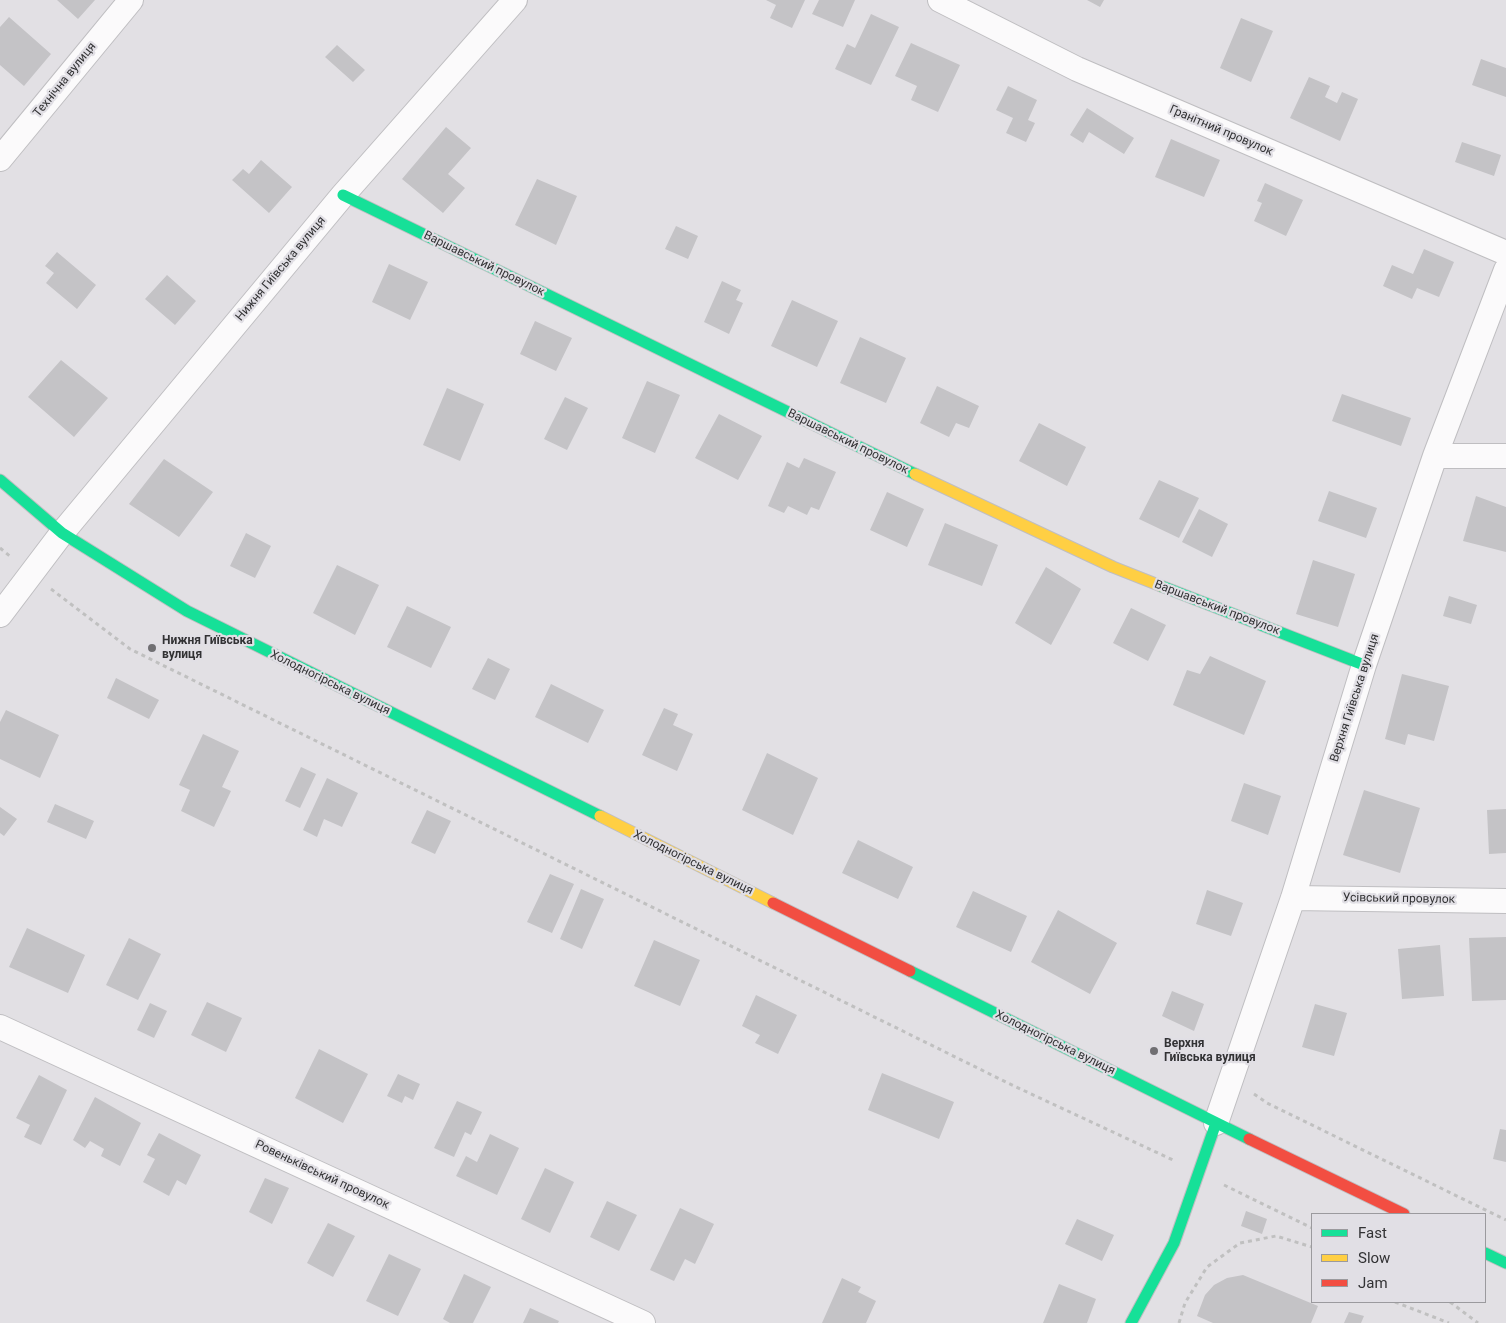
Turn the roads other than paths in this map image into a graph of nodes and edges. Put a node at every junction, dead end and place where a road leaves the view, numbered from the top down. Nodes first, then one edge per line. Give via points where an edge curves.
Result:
1 (131, 0) edge
2 (515, 0) edge
3 (940, 0) edge
4 (0, 159) edge
5 (343, 195) junction
6 (1506, 253) edge
7 (1506, 270) edge
8 (1435, 456) junction
9 (1506, 456) edge
10 (0, 480) edge
11 (62, 532) junction
12 (0, 615) edge
13 (1364, 665) junction
14 (1293, 898) junction
15 (1506, 901) edge
16 (0, 1027) edge
17 (1216, 1124) junction
18 (1402, 1213) edge
19 (1486, 1253) edge
20 (1506, 1263) edge
21 (643, 1323) edge
22 (1131, 1323) edge

1 - 4 street, Технічна вулиця
2 - 5 street, Нижня Гиївська вулиця
3 - 6 street, Гранітний провулок via 1076,69
5 - 11 street, Нижня Гиївська вулиця
5 - 13 main road, Варшавський провулок via 846,442 1113,567
7 - 8 street, Верхня Гиївська вулиця
8 - 9 street
8 - 13 street, Верхня Гиївська вулиця
10 - 11 main road, Холодногірська вулиця
11 - 12 street, Нижня Гиївська вулиця
11 - 17 main road, Холодногірська вулиця via 187,611
13 - 14 street, Верхня Гиївська вулиця
14 - 15 street, Усівський провулок
14 - 17 street, Верхня Гиївська вулиця
16 - 21 street, Ровеньківський провулок
17 - 18 main road, Холодногірська вулиця
17 - 22 main road, Верхня Гиївська вулиця via 1174,1243
19 - 20 main road

